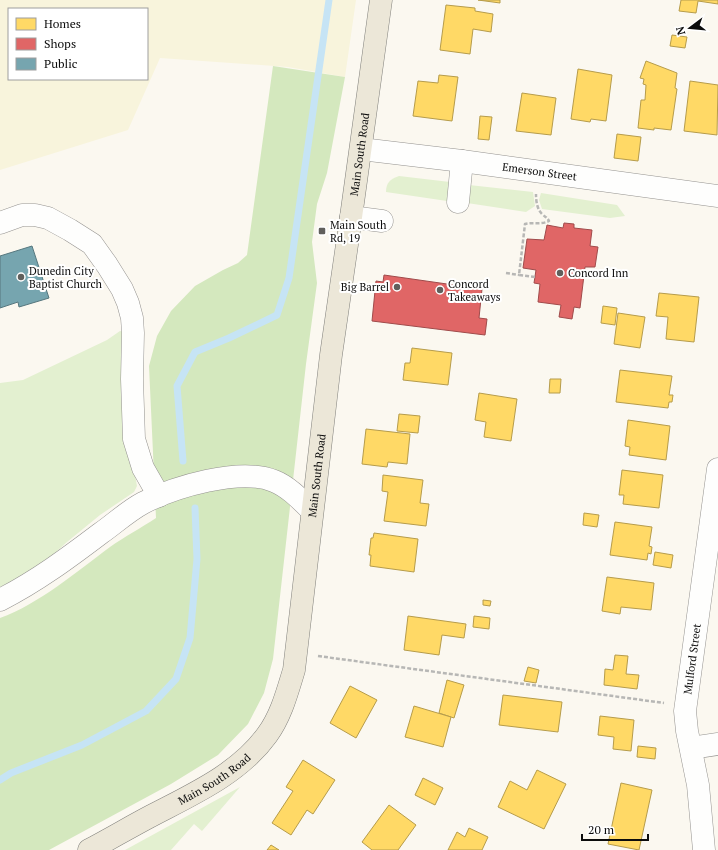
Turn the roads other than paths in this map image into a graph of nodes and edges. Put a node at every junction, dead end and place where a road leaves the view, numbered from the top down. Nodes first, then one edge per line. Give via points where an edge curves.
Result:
1 (381, 0) edge
2 (361, 149) junction
3 (462, 161) junction
4 (718, 196) edge
5 (458, 202) dead end
6 (351, 217) junction
7 (382, 221) dead end
8 (0, 222) edge
9 (718, 469) edge
10 (159, 496) junction
11 (312, 512) junction
12 (0, 600) edge
13 (718, 744) edge
14 (691, 748) junction
15 (89, 850) edge
16 (704, 850) edge

1 - 2 main road, Main South Road
2 - 3 street, Emerson Street
2 - 6 main road, Main South Road
3 - 4 street, Emerson Street
3 - 5 street
6 - 7 street
6 - 11 main road, Main South Road
8 - 10 street via 22,215 35,215 48,218 70,230 92,244 122,289 132,318 134,439 143,468
9 - 14 street, Mulford Street via 685,711
10 - 11 street via 212,480 236,477 262,478 274,481 285,488
10 - 12 street via 142,504 45,575
11 - 15 main road, Main South Road via 294,670 282,707 267,735 249,755 229,771 196,792
13 - 14 street
14 - 16 street, Mulford Street via 698,785

